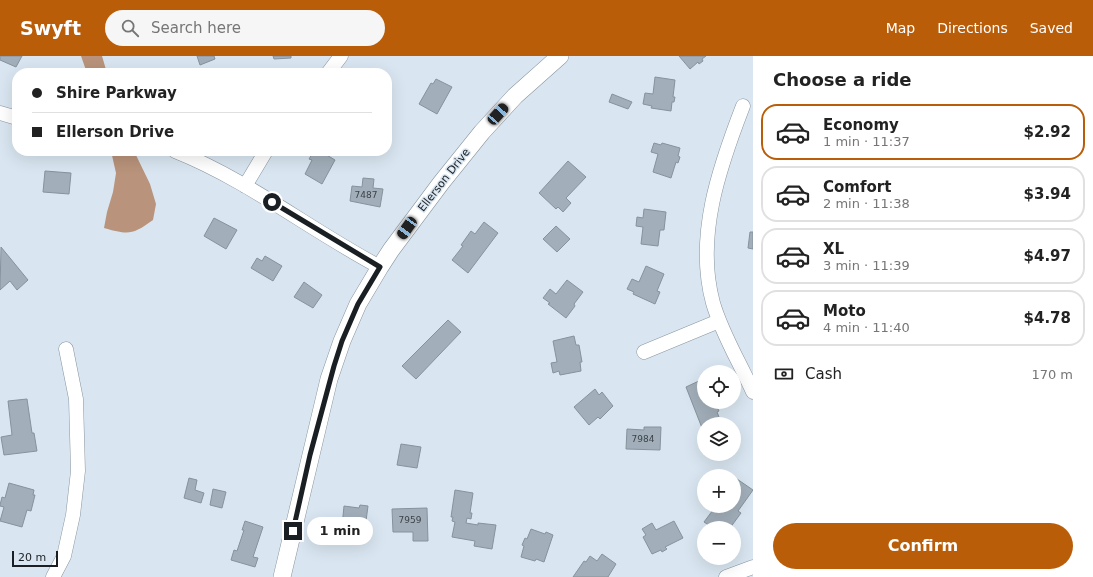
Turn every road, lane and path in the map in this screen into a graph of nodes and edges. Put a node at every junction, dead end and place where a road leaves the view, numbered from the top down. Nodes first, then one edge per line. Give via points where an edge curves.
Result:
1 (341, 56) edge
2 (560, 56) edge
3 (332, 68) edge
4 (742, 106) dead end
5 (0, 113) edge
6 (12, 117) edge
7 (188, 156) edge
8 (263, 156) edge
9 (245, 186) junction
10 (380, 267) junction
11 (719, 321) junction
12 (66, 349) dead end
13 (644, 352) dead end
14 (753, 392) edge
15 (753, 567) edge
16 (53, 577) edge
17 (282, 577) edge
18 (726, 577) edge

1 - 3 street
2 - 10 street, Ellerson Drive via 515,96 482,132 440,183
4 - 11 street via 720,170 706,250 708,277
5 - 6 street
7 - 9 street
8 - 9 street
9 - 10 street
10 - 17 street, Ellerson Drive via 358,304 342,341 330,379
11 - 13 street
11 - 14 street
12 - 16 street via 76,399 78,471 73,515 64,556
15 - 18 street

